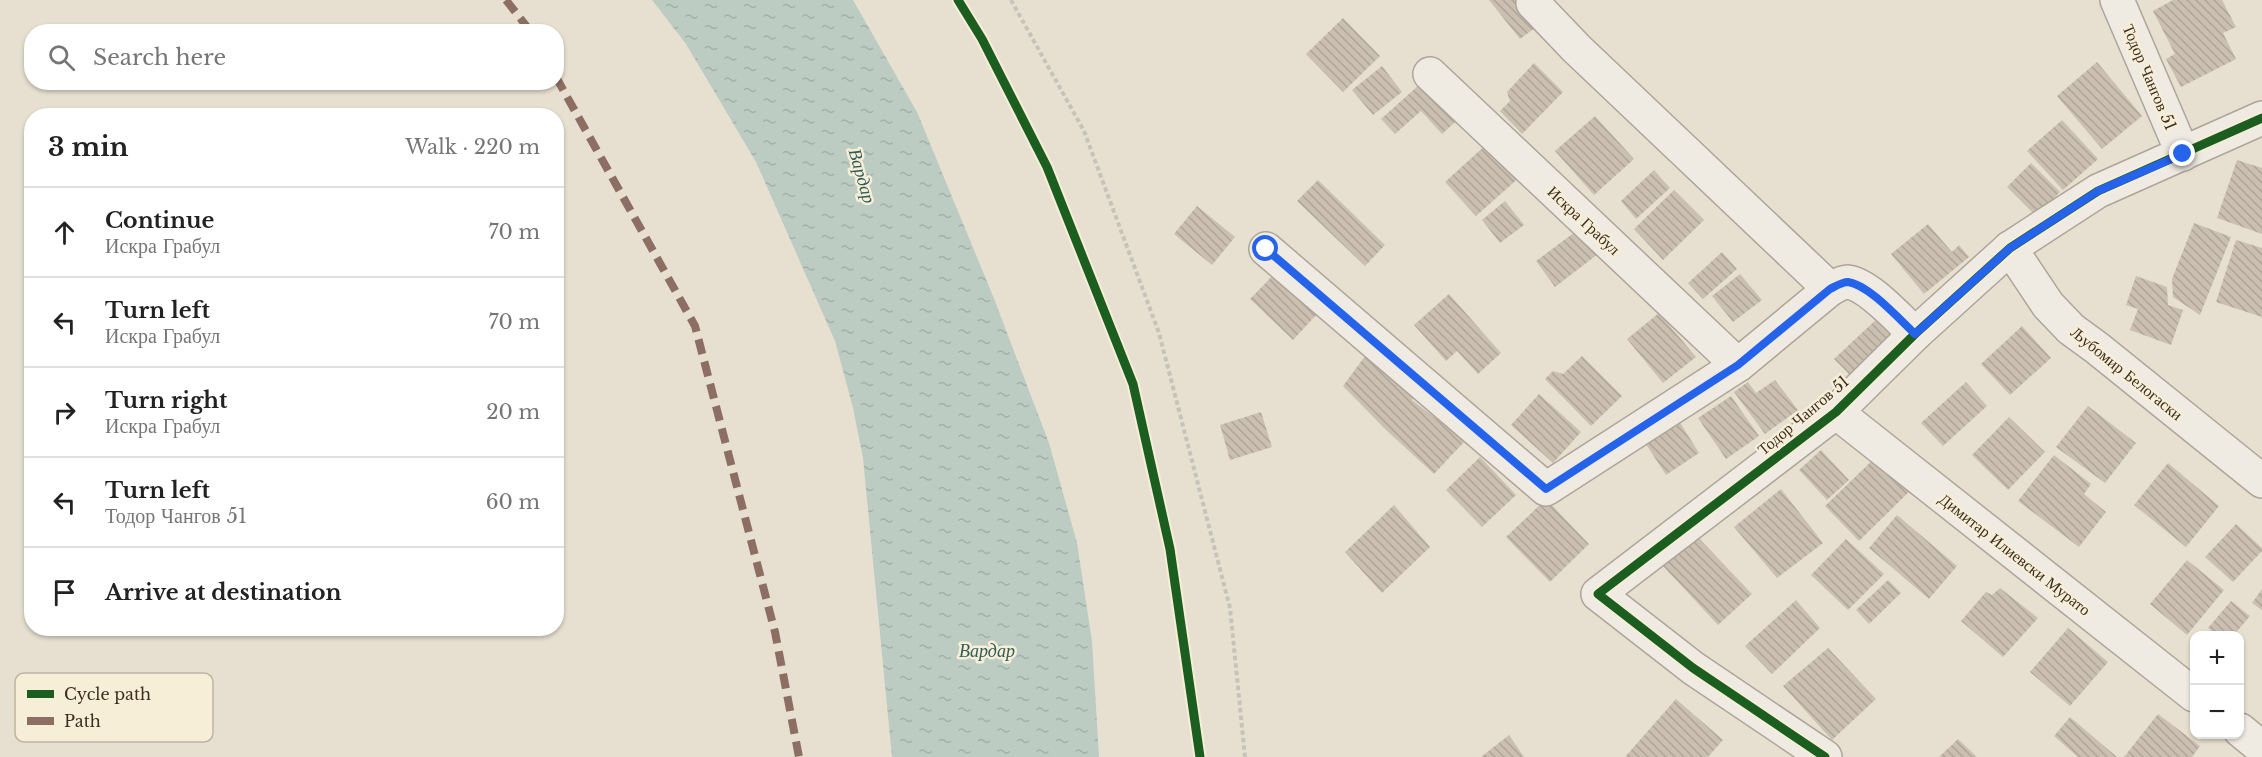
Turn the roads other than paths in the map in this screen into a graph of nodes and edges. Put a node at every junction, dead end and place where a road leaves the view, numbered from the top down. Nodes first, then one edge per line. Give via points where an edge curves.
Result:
1 (2117, 0) edge
2 (1533, 3) dead end
3 (1430, 74) dead end
4 (2262, 118) edge
5 (2183, 154) junction
6 (2010, 248) junction
7 (1266, 249) dead end
8 (1830, 289) junction
9 (1915, 334) junction
10 (1738, 365) junction
11 (1836, 412) junction
12 (2262, 481) edge
13 (2190, 692) edge
14 (2244, 733) edge
15 (2262, 748) edge
16 (1825, 757) edge

1 - 5 street, Тодор Чангов 51
2 - 8 street
3 - 10 street, Искра Грабул
4 - 5 street, Тодор Чангов 51
5 - 6 street, Тодор Чангов 51 via 2098,191
6 - 9 street, Тодор Чангов 51
6 - 12 street, Љубомир Белогаски via 2048,305 2071,329
7 - 10 street via 1546,489
8 - 9 street via 1848,282 1862,288
8 - 10 street
9 - 11 street, Тодор Чангов 51
11 - 13 street, Димитар Илиевски Мурато
11 - 16 street, Тодор Чангов 51 via 1598,594 1693,668
14 - 15 street

